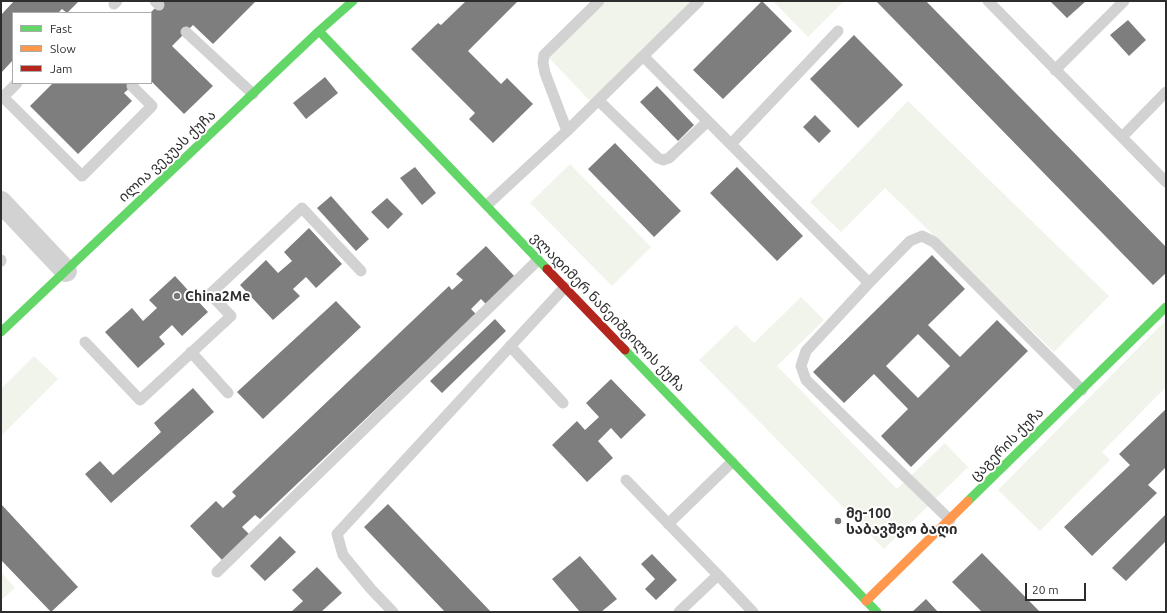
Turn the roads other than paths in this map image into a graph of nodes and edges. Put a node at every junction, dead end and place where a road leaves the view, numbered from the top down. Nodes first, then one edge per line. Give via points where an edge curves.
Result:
1 (353, 1) edge
2 (599, 1) edge
3 (699, 1) edge
4 (1124, 1) edge
5 (991, 2) edge
6 (838, 30) dead end
7 (319, 31) junction
8 (186, 32) dead end
9 (643, 56) junction
10 (1055, 70) junction
11 (17, 84) edge
12 (132, 86) dead end
13 (1166, 92) edge
14 (253, 94) junction
15 (2, 98) edge
16 (598, 100) junction
17 (708, 121) junction
18 (567, 131) junction
19 (1122, 136) junction
20 (731, 144) junction
21 (1166, 182) edge
22 (1, 202) edge
23 (487, 206) junction
24 (538, 260) junction
25 (66, 271) junction
26 (361, 271) dead end
27 (869, 283) junction
28 (565, 287) junction
29 (1166, 307) edge
30 (1, 332) edge
31 (85, 342) dead end
32 (510, 346) junction
33 (191, 352) junction
34 (1082, 390) junction
35 (228, 394) dead end
36 (563, 403) dead end
37 (732, 462) junction
38 (626, 480) dead end
39 (950, 520) junction
40 (668, 524) junction
41 (217, 572) dead end
42 (718, 575) junction
43 (866, 601) junction
44 (393, 612) edge
45 (679, 612) edge
46 (753, 612) edge
47 (877, 612) edge

1 - 7 street, ილია ვეკუას ქუჩა
2 - 18 lane via 544,55 545,73
3 - 9 lane
4 - 10 lane
5 - 10 lane
6 - 20 lane
7 - 14 street, ილია ვეკუას ქუჩა
7 - 23 street, ვლადიმერ ნანეიშვილის ქუჩა
8 - 14 lane
9 - 16 lane
9 - 17 lane
10 - 19 lane
11 - 15 lane
12 - 15 lane via 152,106 82,176
13 - 19 lane
14 - 25 street, ილია ვეკუას ქუჩა
16 - 17 lane via 663,160 669,158
16 - 18 lane
17 - 20 lane
18 - 23 lane
19 - 21 lane
20 - 27 lane
22 - 25 street
23 - 24 street, ვლადიმერ ნანეიშვილის ქუჩა
24 - 28 street, ვლადიმერ ნანეიშვილის ქუჩა
24 - 41 lane
25 - 30 street, ილია ვეკუას ქუჩა
26 - 33 lane via 302,208 210,294 231,316
27 - 34 lane via 910,241 922,236 934,242
27 - 39 lane via 806,352 801,366 806,380
28 - 32 lane
28 - 37 street, ვლადიმერ ნანეიშვილის ქუჩა
29 - 34 street, ცაგერის ქუჩა
31 - 33 lane via 140,400
32 - 36 lane
32 - 44 lane via 337,534 343,555
33 - 35 lane
34 - 39 street, ცაგერის ქუჩა
37 - 40 lane
37 - 43 street, ვლადიმერ ნანეიშვილის ქუჩა
38 - 40 lane
39 - 43 street, ცაგერის ქუჩა
40 - 42 lane
42 - 45 lane
42 - 46 lane
43 - 47 street, ვლადიმერ ნანეიშვილის ქუჩა

